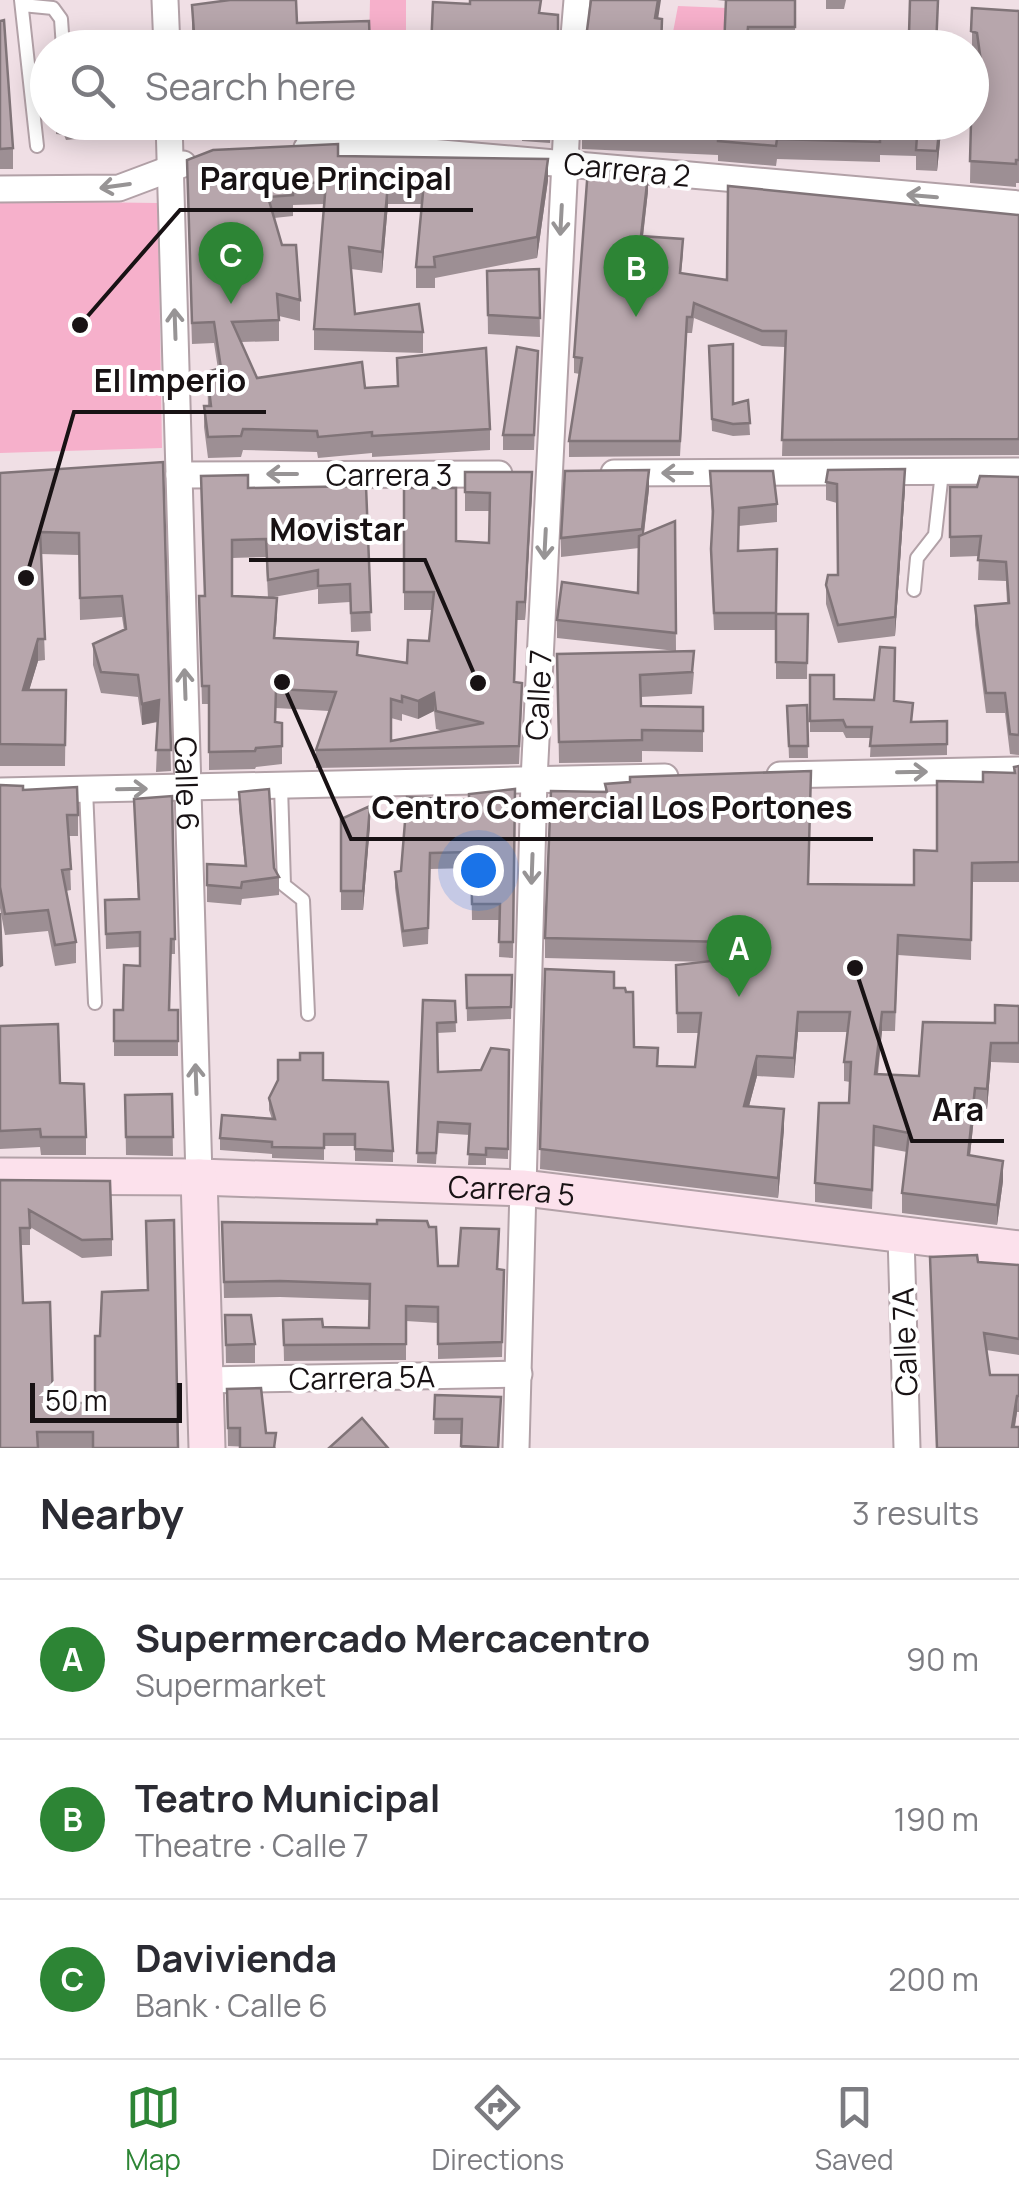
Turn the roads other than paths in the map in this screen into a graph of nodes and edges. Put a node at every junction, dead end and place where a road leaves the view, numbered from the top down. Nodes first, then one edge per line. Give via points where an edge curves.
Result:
1 (165, 0) edge
2 (577, 0) edge
3 (21, 2) edge
4 (62, 30) edge
5 (166, 30) edge
6 (574, 30) edge
7 (30, 83) edge
8 (36, 140) edge
9 (169, 140) edge
10 (566, 140) edge
11 (37, 146) dead end
12 (281, 150) edge
13 (210, 155) edge
14 (564, 162) junction
15 (170, 169) junction
16 (0, 189) edge
17 (1019, 204) edge
18 (1019, 471) edge
19 (942, 472) junction
20 (568, 474) junction
21 (179, 475) junction
22 (914, 590) dead end
23 (1019, 770) edge
24 (750, 776) edge
25 (692, 777) edge
26 (534, 780) junction
27 (281, 786) junction
28 (188, 788) junction
29 (86, 789) junction
30 (0, 791) edge
31 (95, 1003) dead end
32 (308, 1014) dead end
33 (0, 1176) edge
34 (199, 1176) junction
35 (524, 1188) junction
36 (900, 1235) junction
37 (1019, 1249) edge
38 (518, 1374) junction
39 (206, 1380) junction
40 (208, 1448) edge
41 (516, 1448) edge
42 (906, 1448) edge

1 - 5 street
2 - 6 street
3 - 4 lane via 54,8
3 - 7 lane
8 - 11 lane
9 - 15 street, Calle 6
10 - 14 street, Calle 7
12 - 14 street, Carrera 2 via 351,145
13 - 15 street
17 -> 14 street, Carrera 2
14 -> 20 street, Calle 7
15 -> 16 street via 119,188 40,183
21 -> 15 street, Calle 6
18 - 19 street, Carrera 3
19 -> 20 street, Carrera 3
19 - 22 lane via 935,534 918,558
20 -> 21 street, Carrera 3
20 -> 26 street, Calle 7
28 -> 21 street, Calle 6
24 -> 23 street
25 - 26 street
26 - 27 street
26 -> 35 street, Calle 7
27 - 28 street
27 - 32 lane via 284,885 303,900
29 -> 28 street
34 -> 28 street, Calle 6
29 - 30 street
29 - 31 lane
33 - 34 main road, Carrera 5
34 - 35 main road, Carrera 5
34 - 39 main road, Calle 6
35 - 36 main road, Carrera 5
35 - 38 street, Calle 7
36 - 37 main road, Carrera 5
36 - 42 street, Calle 7A
38 - 39 street, Carrera 5A
38 - 41 street, Calle 7
39 - 40 main road, Calle 6

